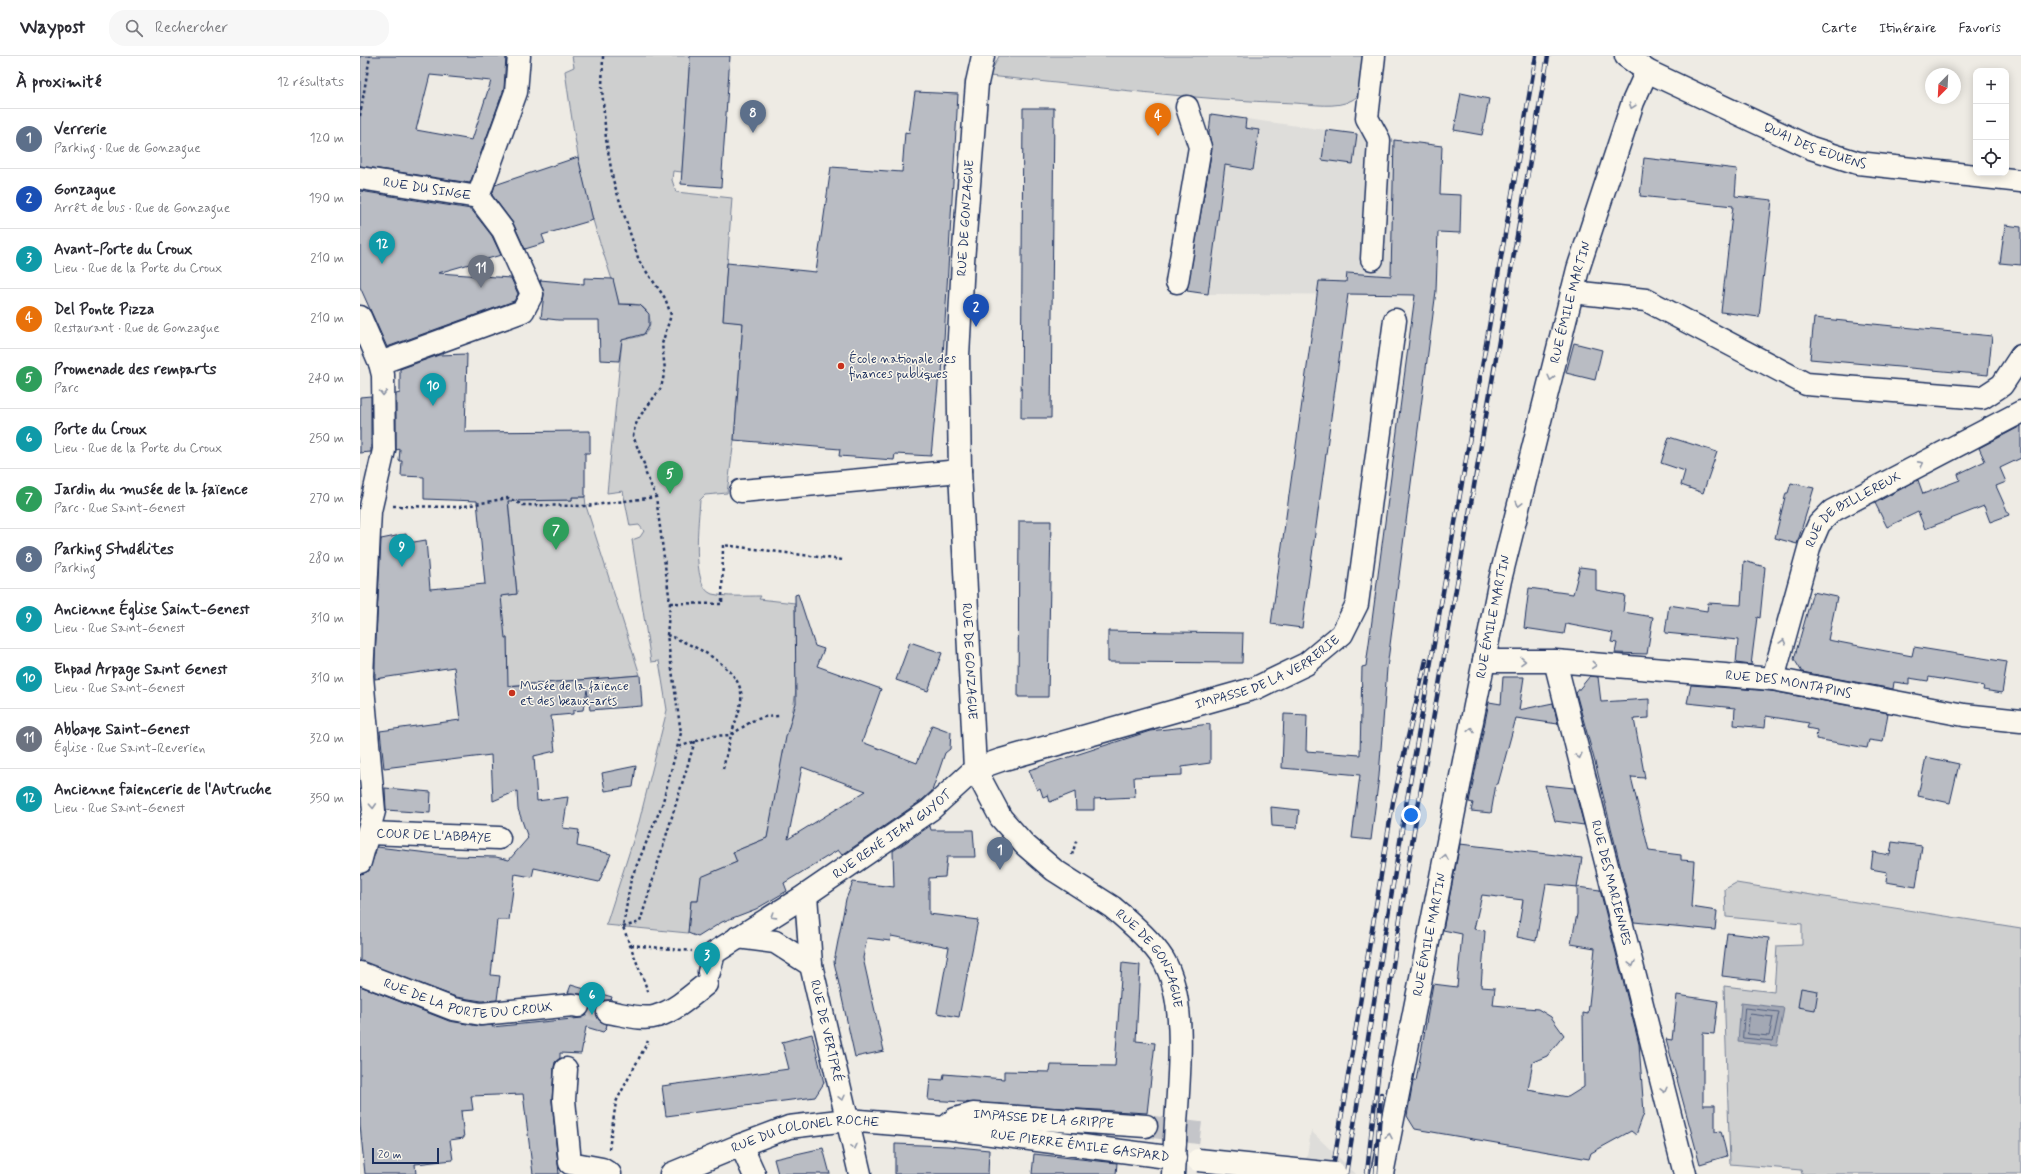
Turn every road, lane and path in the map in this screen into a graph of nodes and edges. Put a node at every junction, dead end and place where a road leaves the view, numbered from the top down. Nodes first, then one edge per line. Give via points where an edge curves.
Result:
1 (370, 56) edge
2 (519, 56) edge
3 (603, 56) edge
4 (974, 56) edge
5 (983, 56) edge
6 (1374, 56) edge
7 (1626, 56) edge
8 (1647, 71) junction
9 (977, 83) junction
10 (1186, 107) dead end
11 (360, 116) edge
12 (360, 178) edge
13 (2021, 181) edge
14 (478, 197) junction
15 (1372, 259) dead end
16 (1177, 282) dead end
17 (1572, 292) junction
18 (360, 317) edge
19 (1395, 320) dead end
20 (2021, 356) edge
21 (380, 363) junction
22 (2021, 412) edge
23 (960, 471) junction
24 (741, 491) dead end
25 (656, 497) junction
26 (372, 502) junction
27 (843, 560) dead end
28 (670, 603) junction
29 (667, 635) junction
30 (1484, 660) junction
31 (1555, 661) junction
32 (1773, 679) junction
33 (780, 716) dead end
34 (2021, 721) edge
35 (731, 735) junction
36 (695, 742) junction
37 (678, 747) junction
38 (723, 769) dead end
39 (975, 769) junction
40 (369, 833) junction
41 (499, 838) dead end
42 (360, 862) edge
43 (806, 895) junction
44 (623, 927) junction
45 (738, 937) junction
46 (631, 945) junction
47 (811, 965) junction
48 (709, 970) junction
49 (360, 973) edge
50 (578, 1006) tunnel mouth
51 (608, 1012) tunnel mouth
52 (656, 1017) junction
53 (566, 1069) dead end
54 (847, 1120) junction
55 (1146, 1126) tunnel mouth
56 (945, 1128) junction
57 (741, 1144) junction
58 (1174, 1157) edge
59 (606, 1172) edge
60 (671, 1174) edge
61 (754, 1174) edge
62 (860, 1174) edge
63 (1335, 1174) edge
64 (1382, 1174) edge
65 (1686, 1174) edge

1 - 11 path
2 - 14 street via 516,92
3 - 25 path via 602,88 606,139 614,180 639,261 665,298 671,315 662,344 665,370 661,388 640,416 633,436
4 - 9 street, RUE DE GONZAGUE
5 - 9 street, RUE DE GONZAGUE
6 - 15 street via 1367,118 1379,140
7 - 8 street, QUAI DES EDUENS
8 - 13 street, QUAI DES EDUENS via 1811,148 1858,163
8 -> 17 street, RUE ÉMILE MARTIN via 1633,102
9 - 23 street, RUE DE GONZAGUE via 958,356
10 - 16 street via 1200,147
12 - 14 street, RUE DU SINGE
14 - 21 street, RUE DU SINGE via 503,230 532,294 523,311
17 - 20 street via 1646,300 1806,384 1982,398 2002,385
17 -> 30 street, RUE ÉMILE MARTIN via 1500,580
18 - 21 street
19 - 39 street, IMPASSE DE LA VERRERIE via 1357,604 1342,634 1306,664 1256,688
21 -> 26 street via 383,375 384,450
32 -> 22 street, RUE DE BILLEREUX via 1810,545 1819,524 1832,511
23 - 24 street
23 - 39 street, RUE DE GONZAGUE
25 - 26 path via 586,506 523,505 508,498 460,507 388,506
25 - 28 path
26 -> 40 street via 362,676 374,811
27 - 28 path via 724,545 722,604
28 - 29 path
29 - 35 path via 687,642 709,656 724,666 737,680 741,694
29 - 37 path via 680,727
30 -> 31 street
64 -> 30 street, RUE ÉMILE MARTIN
31 -> 32 street, RUE DES MONTAPINS
31 -> 65 street, RUE DES MARIENNES
32 - 34 street, RUE DES MONTAPINS via 1964,715
33 - 35 path via 752,721
35 - 36 path via 720,734
35 - 38 path
36 - 37 path
36 - 44 path via 640,922
37 - 44 path via 662,805 631,879
39 - 43 street, RUE RENÉ JEAN GUYOT via 930,810
39 - 58 street, RUE DE GONZAGUE, bridge via 1001,818 1025,845 1054,870 1112,906 1132,924 1163,960 1176,993 1179,1037
40 - 41 street, COUR DE L'ABBAYE
40 - 42 street
43 -> 45 street, RUE RENÉ JEAN GUYOT
43 - 47 street
44 - 46 path
45 - 47 street, RUE DE VERTPRÉ via 774,942
45 - 48 street
46 - 48 path
46 - 52 path
47 -> 54 street, RUE DE VERTPRÉ
48 - 52 street via 679,1006
49 - 50 street, RUE DE LA PORTE DU CROUX via 453,1009 481,1014
51 - 52 street
52 - 59 path via 653,1031 616,1102
53 - 59 street via 564,1100 570,1163
54 - 56 street, RUE DU COLONEL ROCHE
54 - 57 street, RUE DU COLONEL ROCHE via 789,1128
54 -> 62 street, RUE DE VERTPRÉ
55 - 56 street, IMPASSE DE LA GRIPPE via 973,1114 954,1119
56 - 58 street, RUE PIERRE ÉMILE GASPARD
57 - 60 street, RUE DU COLONEL ROCHE
57 - 61 street
58 - 63 street, RUE PIERRE ÉMILE GASPARD, bridge

